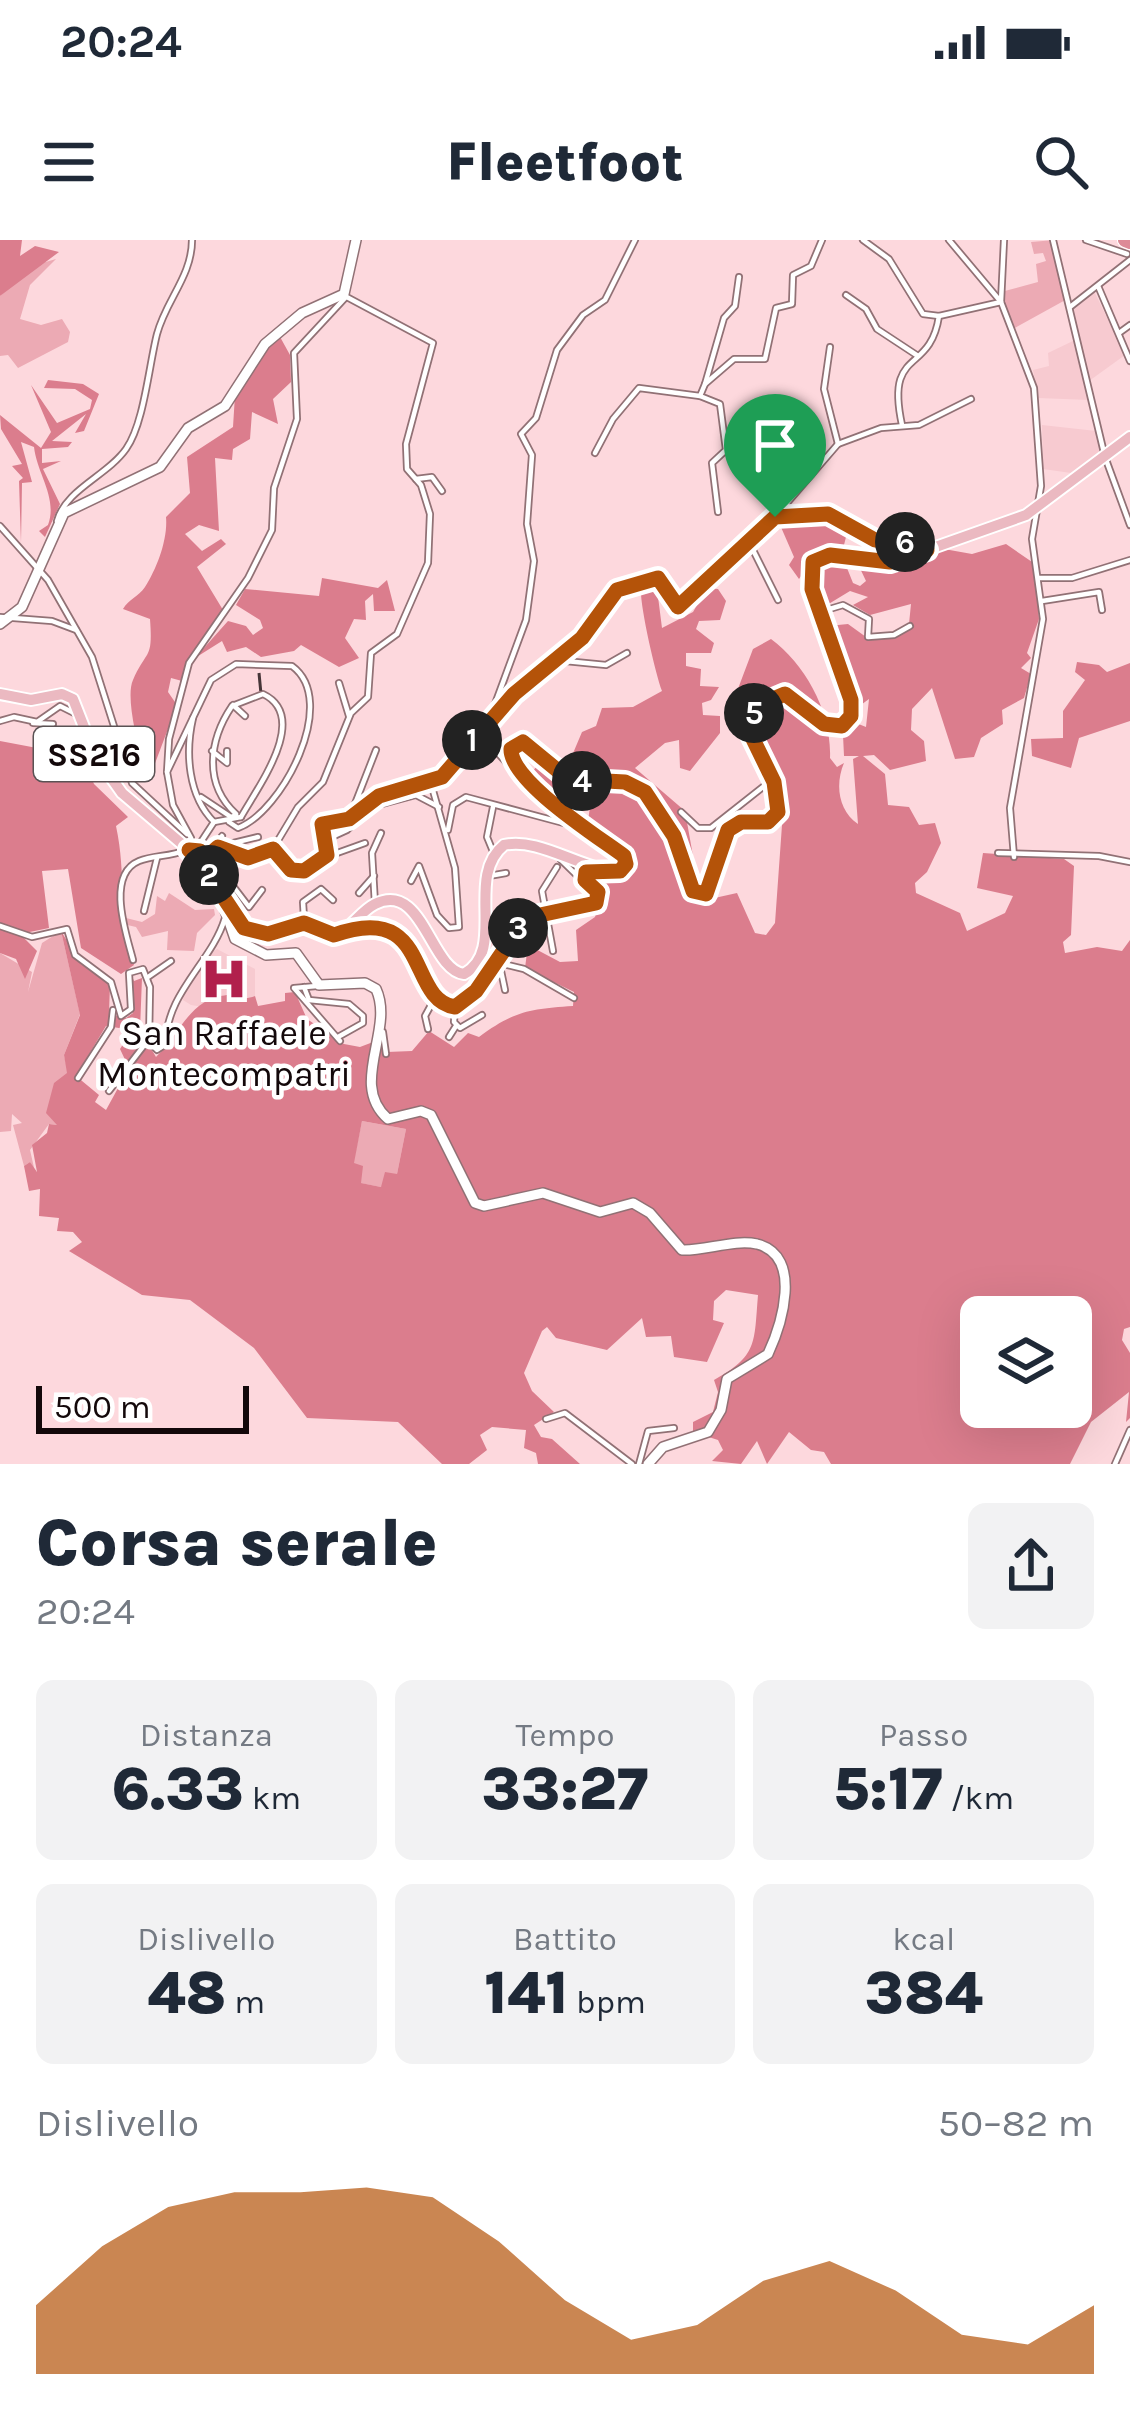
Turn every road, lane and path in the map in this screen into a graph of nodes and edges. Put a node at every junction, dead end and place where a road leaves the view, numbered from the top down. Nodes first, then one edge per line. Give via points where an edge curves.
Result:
1 (192, 240) edge
2 (356, 240) edge
3 (634, 240) edge
4 (822, 240) edge
5 (863, 240) edge
6 (949, 240) edge
7 (1004, 240) edge
8 (1053, 240) edge
9 (1087, 240) edge
10 (1129, 250) edge
11 (740, 277) dead end
12 (1098, 286) junction
13 (846, 295) dead end
14 (344, 296) junction
15 (1000, 302) junction
16 (1070, 308) junction
17 (939, 316) junction
18 (1130, 325) edge
19 (1118, 333) junction
20 (830, 347) dead end
21 (918, 356) junction
22 (1130, 361) edge
23 (705, 384) junction
24 (700, 396) junction
25 (971, 399) dead end
26 (902, 425) junction
27 (1130, 436) edge
28 (838, 444) junction
29 (595, 453) dead end
30 (1105, 457) junction
31 (416, 478) junction
32 (442, 491) dead end
33 (1130, 493) edge
34 (1121, 501) junction
35 (1040, 508) junction
36 (718, 512) dead end
37 (775, 517) junction
38 (56, 524) junction
39 (1130, 525) edge
40 (0, 526) edge
41 (748, 540) junction
42 (927, 550) junction
43 (1130, 560) edge
44 (38, 568) junction
45 (1039, 578) junction
46 (778, 601) dead end
47 (1042, 601) junction
48 (1102, 610) dead end
49 (821, 612) junction
50 (4, 620) edge
51 (910, 626) dead end
52 (76, 631) junction
53 (627, 652) dead end
54 (555, 660) junction
55 (339, 683) dead end
56 (0, 694) edge
57 (233, 705) junction
58 (245, 716) dead end
59 (349, 716) junction
60 (193, 717) junction
61 (0, 722) edge
62 (33, 723) junction
63 (53, 724) dead end
64 (83, 724) junction
65 (488, 726) junction
66 (490, 747) junction
67 (511, 748) junction
68 (376, 750) dead end
69 (212, 751) junction
70 (226, 751) dead end
71 (166, 772) junction
72 (442, 777) junction
73 (773, 779) junction
74 (430, 780) junction
75 (543, 794) junction
76 (200, 795) junction
77 (439, 806) junction
78 (493, 807) dead end
79 (681, 812) dead end
80 (446, 816) junction
81 (235, 818) junction
82 (349, 819) junction
83 (214, 822) junction
84 (593, 832) junction
85 (381, 833) dead end
86 (222, 836) dead end
87 (258, 837) dead end
88 (323, 841) junction
89 (365, 843) dead end
90 (278, 847) junction
91 (199, 851) junction
92 (998, 853) dead end
93 (494, 854) junction
94 (1014, 857) junction
95 (158, 858) junction
96 (325, 858) junction
97 (216, 862) junction
98 (557, 862) junction
99 (1130, 862) edge
100 (228, 865) dead end
101 (506, 873) dead end
102 (375, 875) junction
103 (583, 875) junction
104 (241, 878) dead end
105 (484, 879) junction
106 (411, 881) dead end
107 (232, 886) junction
108 (218, 890) junction
109 (262, 890) dead end
110 (359, 893) dead end
111 (332, 900) dead end
112 (375, 904) junction
113 (144, 911) dead end
114 (546, 912) junction
115 (226, 914) junction
116 (363, 922) junction
117 (307, 923) junction
118 (0, 926) edge
119 (553, 951) dead end
120 (133, 960) dead end
121 (171, 961) dead end
122 (497, 962) junction
123 (148, 977) junction
124 (319, 986) junction
125 (304, 988) junction
126 (505, 990) dead end
127 (436, 996) junction
128 (574, 998) dead end
129 (115, 1007) junction
130 (455, 1007) junction
131 (482, 1015) dead end
132 (382, 1026) junction
133 (457, 1026) junction
134 (428, 1028) dead end
135 (448, 1037) dead end
136 (149, 1039) junction
137 (386, 1054) dead end
138 (78, 1078) dead end
139 (109, 1091) dead end
140 (546, 1419) dead end
141 (674, 1428) dead end
142 (1130, 1430) edge
143 (640, 1464) edge
144 (1115, 1464) edge

1 - 38 street via 190,265 156,336 134,436 115,463 66,501
2 - 14 street
3 - 65 street via 606,298 557,350 536,416 520,438 532,456 527,526 534,561 526,620
4 - 23 street via 811,266 793,275 791,304 776,308 766,359 734,359
5 - 17 street via 889,259 922,313
6 - 15 street
7 - 15 street
8 - 16 street
9 - 10 street
10 - 12 street
11 - 23 street
12 - 16 street
12 - 19 street
13 - 21 street
14 - 31 street via 433,342 406,442 407,470
14 - 38 street via 300,314 263,345 226,405 190,426 160,467 76,503
14 - 71 street via 295,352 297,420 274,488 272,530 194,653
15 - 17 street
15 - 35 street via 1034,383
16 - 30 street
17 - 21 street via 935,342
18 - 19 street
19 - 22 street
20 - 28 street via 824,390
21 - 26 street via 895,387
23 - 24 street
24 - 29 street via 640,388
24 - 36 street via 721,406 726,450 712,462
25 - 26 street via 920,425
26 - 28 street
27 - 30 main road
28 - 37 street
30 - 34 street
30 - 35 main road
31 - 32 street via 433,477
31 - 59 street via 430,514 428,563 398,634 372,652 369,695
33 - 34 street
34 - 39 street
35 - 42 main road
35 - 45 street via 1032,534
37 - 41 street
37 - 42 street via 828,514 875,540
38 - 44 street
40 - 44 street
41 - 46 street
41 - 54 street via 678,607 658,578 619,589
42 - 49 main road via 890,562 816,559 810,574
43 - 45 street via 1072,578
44 - 50 street via 22,607
44 - 52 street
45 - 47 street
47 - 48 street via 1099,592
47 - 94 street via 1010,808
49 - 51 street via 843,605 869,620 868,637
49 - 73 main road via 851,716 831,727 790,695 763,701 751,735
50 - 52 street via 50,620
52 - 91 street via 132,783
53 - 54 street via 607,665
54 - 65 street
55 - 59 street
56 - 64 main road, SS216 via 67,695
57 - 58 street
57 - 69 street
57 - 81 street via 267,695 284,727
59 - 90 street via 325,778
60 - 71 street
60 - 76 street via 185,754
60 - 81 street via 228,665 292,665 306,681 304,752 255,820 238,828
61 - 62 street
62 - 63 street
62 - 64 street via 62,706
64 - 91 main road, SS216 via 126,799
65 - 72 street
66 - 67 street
66 - 72 street
66 - 75 street
67 - 73 main road via 526,743 566,778 625,782 645,792 700,895 713,885 728,830 776,814
67 - 75 main road via 512,762
68 - 82 street
69 - 70 street via 227,763
69 - 81 street via 218,789
71 - 91 street via 173,806
72 - 74 street
73 - 79 street via 711,829 697,828
74 - 77 street
74 - 82 street via 379,796
75 - 84 main road
76 - 81 street
76 - 83 street
77 - 80 street
77 - 88 street via 411,795 371,807
78 - 93 street
80 - 84 street via 468,797
80 - 106 street via 459,927 437,915 419,866
81 - 83 street
82 - 88 street via 322,824
83 - 91 street
84 - 103 main road via 625,858 624,869
85 - 102 street via 372,853
86 - 91 street
87 - 91 street
88 - 96 street
89 - 96 street
90 - 91 street via 248,858
90 - 96 street via 296,873
91 - 95 street
91 - 97 street
91 - 108 main road, SS216
92 - 94 street
93 - 98 main road via 514,843
93 - 105 main road
94 - 99 street
95 - 113 street
95 - 120 street via 127,872 120,908
97 - 100 street
97 - 107 street
98 - 103 main road
98 - 114 street via 542,890
101 - 105 street
102 - 110 street
102 - 112 street
103 - 114 street via 599,897 593,904
104 - 107 street
105 - 112 main road via 482,950 467,973 450,968 411,911
107 - 109 street via 249,907
108 - 115 street
108 - 117 main road, SS216 via 256,934
111 - 117 street via 321,889 307,897
112 - 116 main road
114 - 119 street
114 - 122 street via 524,920
115 - 124 street via 235,939 268,955 298,954
115 - 136 street via 215,949 199,962 169,1019 166,1044 154,1049
116 - 117 main road, SS216 via 331,935
116 - 127 street via 407,944
118 - 129 street via 16,936 70,932 75,956 111,982
121 - 123 street
122 - 126 street
122 - 128 street
122 - 130 street
123 - 129 street via 140,968 129,973 131,1012 121,1016
123 - 136 street
124 - 125 street
124 - 132 street via 374,986
125 - 125 street via 295,987 339,1039 360,1025 363,1016 350,1004 309,1000
127 - 130 street
127 - 134 street via 425,1015
129 - 138 street
130 - 133 street
131 - 133 street
132 - 137 street
132 - 143 street via 371,1069 380,1112 390,1119 431,1115 477,1204 540,1193 600,1212 626,1203 650,1213 679,1249 758,1244 773,1255 785,1300 768,1354 727,1379 708,1432
133 - 135 street
136 - 139 street
140 - 143 street via 565,1413
141 - 143 street via 647,1432
142 - 144 street

